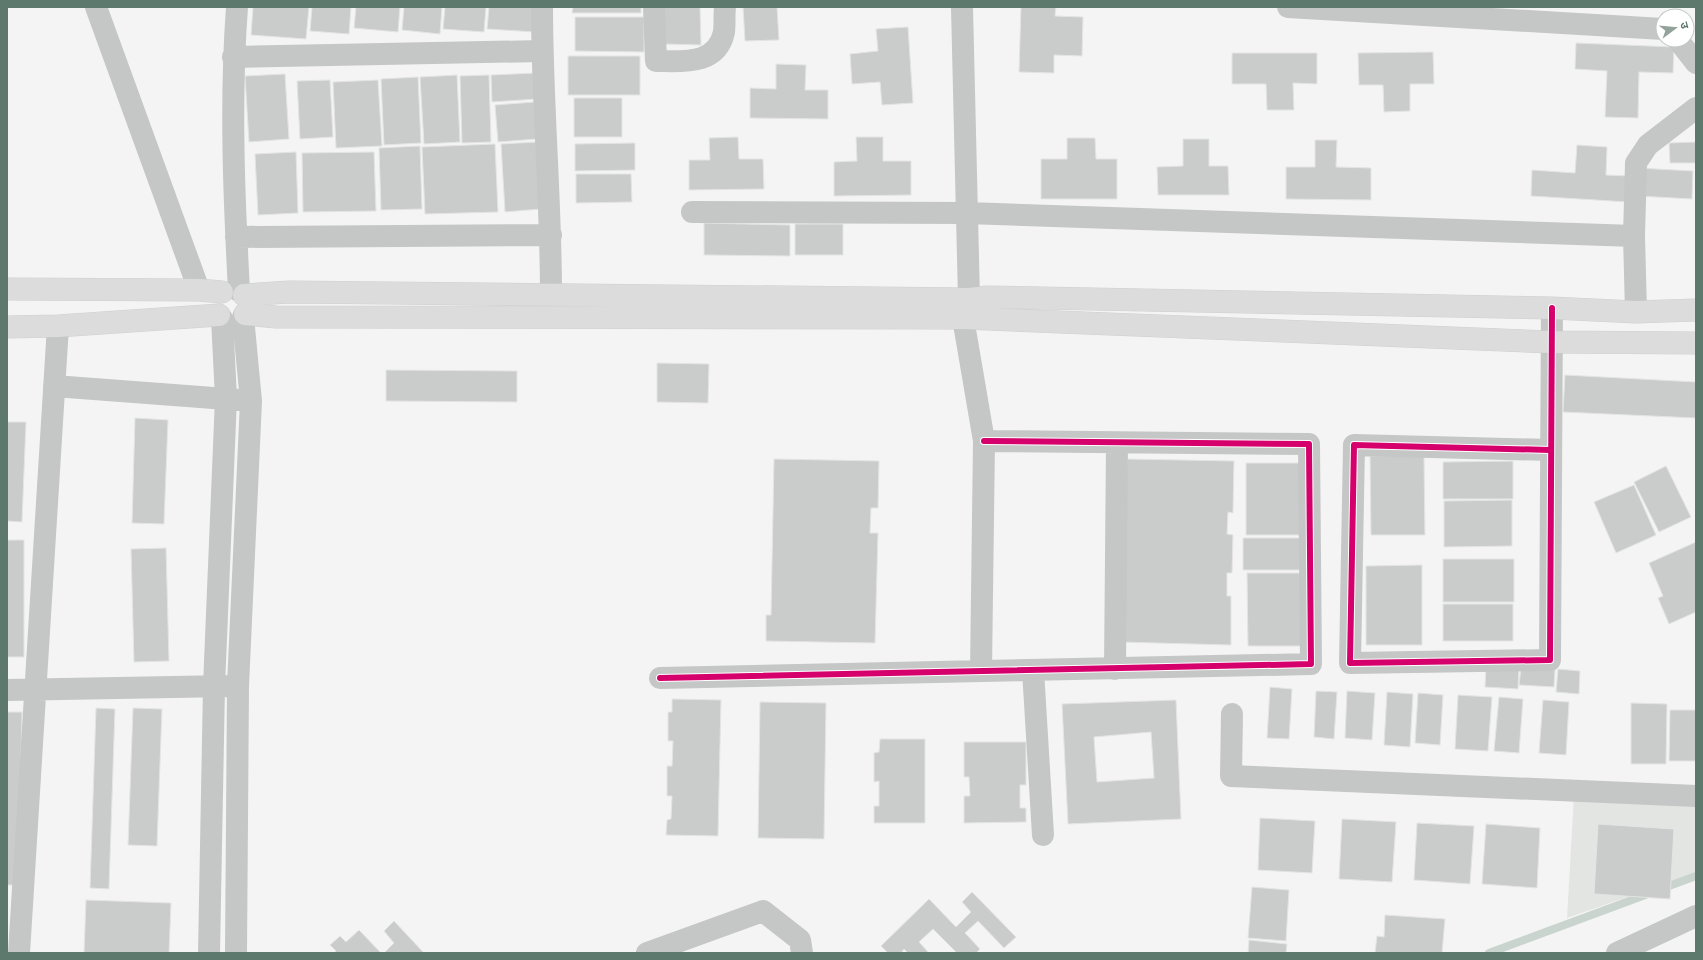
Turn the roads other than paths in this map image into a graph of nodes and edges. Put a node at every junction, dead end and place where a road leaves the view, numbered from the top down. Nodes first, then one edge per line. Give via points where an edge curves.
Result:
1 (96, 7) edge
2 (237, 7) edge
3 (542, 7) edge
4 (654, 7) edge
5 (724, 7) edge
6 (962, 7) edge
7 (1288, 7) edge
8 (1488, 13) edge
9 (1655, 28) edge
10 (1684, 48) edge
11 (542, 51) junction
12 (233, 57) junction
13 (1696, 63) edge
14 (1696, 108) edge
15 (692, 212) dead end
16 (967, 213) junction
17 (551, 235) junction
18 (1634, 236) junction
19 (236, 237) junction
20 (7, 289) edge
21 (199, 290) junction
22 (550, 294) junction
23 (239, 302) junction
24 (973, 305) junction
25 (1552, 308) junction
26 (1696, 310) edge
27 (1636, 312) junction
28 (220, 317) junction
29 (58, 326) junction
30 (7, 327) edge
31 (1551, 342) junction
32 (1696, 343) edge
33 (54, 386) junction
34 (226, 398) junction
35 (251, 401) junction
36 (984, 441) junction
37 (1117, 443) junction
38 (1550, 450) junction
39 (1115, 669) junction
40 (1033, 670) junction
41 (981, 672) junction
42 (660, 678) dead end
43 (214, 686) junction
44 (238, 686) junction
45 (34, 689) junction
46 (7, 690) edge
47 (1232, 714) dead end
48 (1696, 796) edge
49 (1043, 835) dead end
50 (1696, 916) edge
51 (15, 950) edge
52 (209, 953) edge
53 (236, 953) edge
54 (646, 953) edge
55 (802, 953) edge
56 (1617, 953) edge

1 - 21 street
2 - 12 street
3 - 11 street
4 - 5 street via 656,61 694,62 709,55 720,44 724,32
6 - 16 street
7 - 8 street
8 - 9 street
10 - 13 street
11 - 12 street
11 - 17 street
12 - 19 street
14 - 18 street via 1648,145 1636,163
15 - 16 street
16 - 18 street
16 - 24 street
17 - 19 street
17 - 22 street
18 - 27 street
19 - 23 street
20 - 21 main road
21 - 23 main road
22 - 23 main road via 289,292
22 - 24 main road
23 - 24 main road via 276,317
23 - 28 main road via 216,303
23 - 35 street
24 - 25 main road
24 - 31 main road
24 - 36 street
25 - 27 main road
25 - 31 street
26 - 27 main road
28 - 29 main road
28 - 34 street
29 - 30 main road
29 - 33 street
31 - 32 main road
31 - 38 street
33 - 34 street
33 - 45 street
34 - 35 street
34 - 43 street
35 - 44 street
36 - 37 street
36 - 41 street
37 - 39 street
37 - 39 street via 1309,444 1311,664
38 - 38 street via 1550,660 1350,663 1354,445
39 - 40 street
40 - 41 street
40 - 49 street
41 - 42 street
43 - 44 street
43 - 45 street
43 - 52 street
44 - 53 street
45 - 46 street
45 - 51 street
47 - 48 street via 1231,776
50 - 56 street
54 - 55 street via 763,912 800,940

